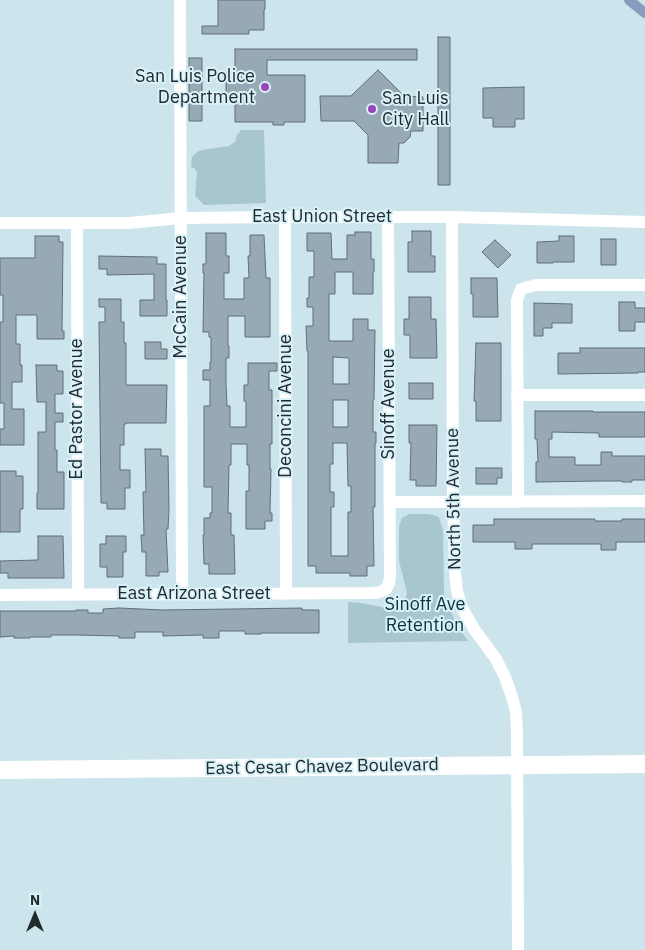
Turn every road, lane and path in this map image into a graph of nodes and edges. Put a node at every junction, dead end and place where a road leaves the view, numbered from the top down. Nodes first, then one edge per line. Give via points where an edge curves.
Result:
1 (180, 0) edge
2 (388, 217) junction
3 (180, 218) junction
4 (285, 218) junction
5 (452, 218) junction
6 (645, 222) edge
7 (0, 224) edge
8 (77, 224) junction
9 (645, 284) edge
10 (517, 395) junction
11 (645, 395) edge
12 (645, 501) edge
13 (390, 502) junction
14 (453, 502) junction
15 (518, 502) junction
16 (386, 589) joint
17 (182, 594) junction
18 (286, 594) junction
19 (78, 595) junction
20 (0, 596) edge
21 (645, 764) edge
22 (517, 765) junction
23 (0, 770) edge
24 (518, 950) edge

1 - 3 street, McCain Avenue
2 - 4 street, East Union Street
2 - 5 street, East Union Street
2 - 13 street, Sinoff Avenue
3 - 4 street, East Union Street
3 - 8 street, East Union Street
3 - 17 street, McCain Avenue
4 - 18 street, Deconcini Avenue
5 - 6 street, East Union Street
5 - 14 street, North 5th Avenue
7 - 8 street, East Union Street
8 - 19 street, Ed Pastor Avenue
9 - 10 street via 536,285 521,289 517,300
10 - 11 street
10 - 15 street
12 - 15 street
13 - 14 street
13 - 16 street, Sinoff Avenue via 390,577
14 - 15 street
14 - 22 street, North 5th Avenue via 457,591 462,608 496,659 510,690 516,712
16 - 18 street, East Arizona Street via 374,593
17 - 18 street, East Arizona Street
17 - 19 street, East Arizona Street
19 - 20 street, East Arizona Street
21 - 22 highway, East Cesar Chavez Boulevard
22 - 23 highway, East Cesar Chavez Boulevard
22 - 24 street, North 5th Avenue

